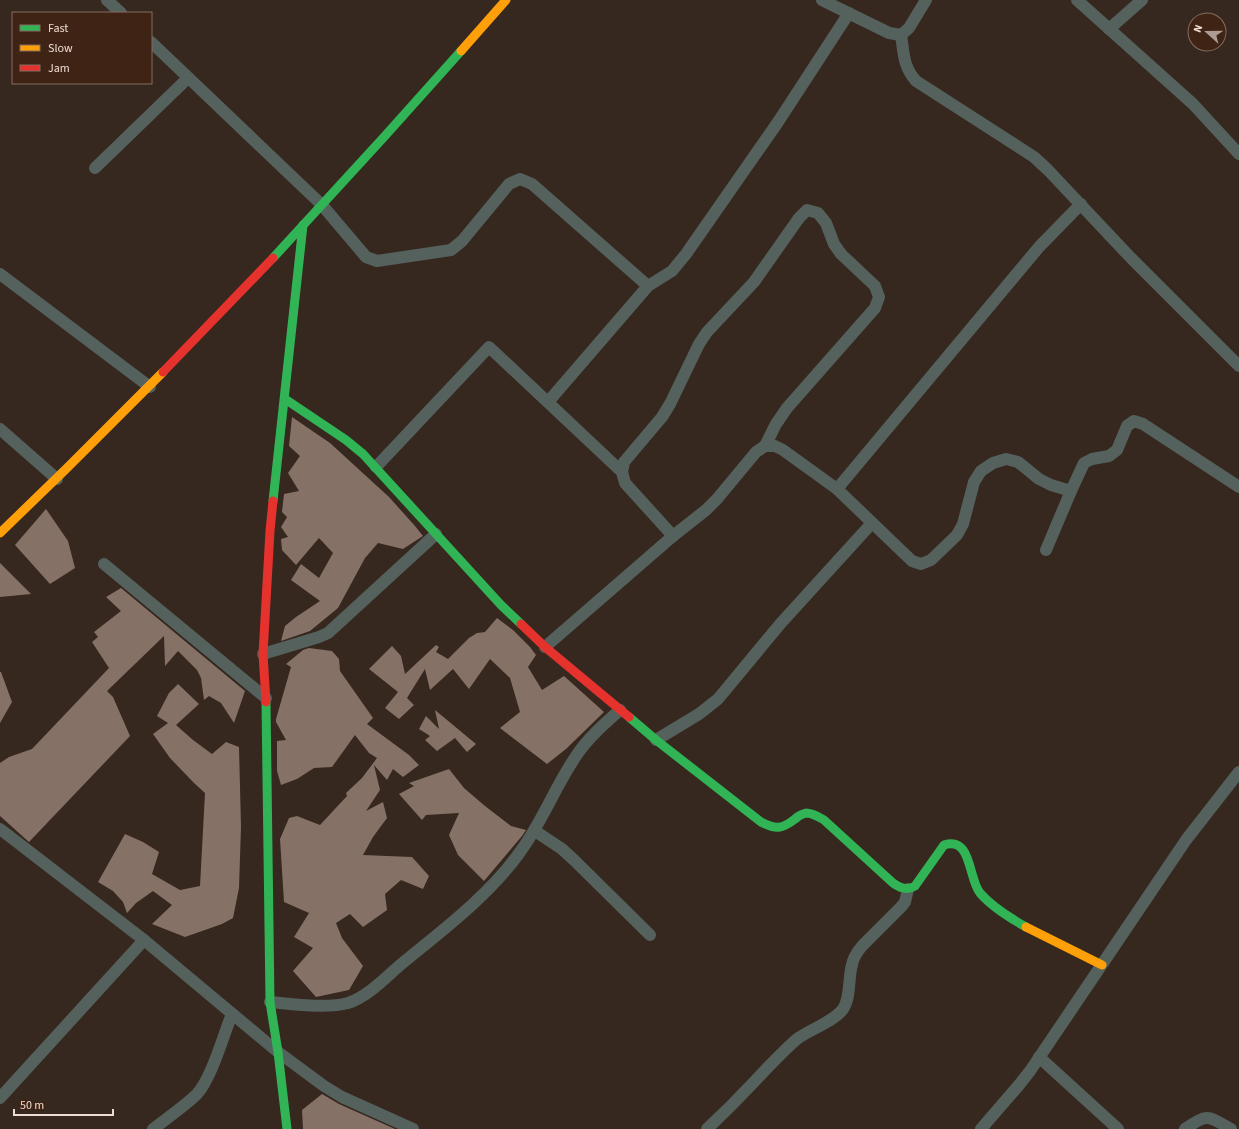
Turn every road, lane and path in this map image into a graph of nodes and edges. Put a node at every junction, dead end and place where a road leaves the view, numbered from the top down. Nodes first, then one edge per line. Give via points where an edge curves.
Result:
1 (107, 0) edge
2 (506, 0) edge
3 (822, 0) edge
4 (926, 0) edge
5 (1077, 0) edge
6 (1142, 0) edge
7 (120, 12) edge
8 (849, 13) junction
9 (1109, 30) junction
10 (901, 35) junction
11 (152, 43) edge
12 (188, 78) junction
13 (1239, 154) edge
14 (95, 168) dead end
15 (1080, 204) junction
16 (322, 205) junction
17 (304, 225) junction
18 (0, 274) edge
19 (648, 286) junction
20 (1239, 366) edge
21 (150, 386) junction
22 (284, 399) junction
23 (548, 402) junction
24 (0, 429) edge
25 (765, 446) junction
26 (376, 467) junction
27 (622, 472) junction
28 (57, 479) junction
29 (1239, 487) edge
30 (837, 489) junction
31 (1071, 491) junction
32 (872, 523) junction
33 (0, 533) edge
34 (436, 534) junction
35 (673, 536) junction
36 (1046, 550) dead end
37 (104, 564) dead end
38 (545, 647) junction
39 (264, 654) junction
40 (266, 698) junction
41 (620, 710) junction
42 (656, 740) junction
43 (1239, 772) edge
44 (0, 829) edge
45 (535, 830) junction
46 (908, 889) junction
47 (650, 935) dead end
48 (144, 940) junction
49 (1102, 965) junction
50 (270, 1002) junction
51 (232, 1014) junction
52 (278, 1052) junction
53 (1039, 1057) junction
54 (0, 1098) edge
55 (153, 1129) edge
56 (287, 1129) edge
57 (413, 1129) edge
58 (707, 1129) edge
59 (982, 1129) edge
60 (1118, 1129) edge
61 (1185, 1129) edge
62 (1231, 1129) edge

1 - 7 street
2 - 16 main road
3 - 8 street
4 - 10 street via 909,28
5 - 9 street
6 - 9 street
8 - 10 street via 889,33
8 - 19 street via 778,122 686,254 672,271
9 - 13 street via 1193,104
10 - 15 street via 904,62 916,81 1034,157
11 - 12 street
12 - 14 street
12 - 16 street
15 - 20 street
15 - 30 street via 1039,248
16 - 17 main road
16 - 19 street via 366,257 377,261 451,250 462,241 509,184 520,179 532,184
17 - 21 main road
17 - 22 main road
18 - 21 street
19 - 23 street
21 - 28 main road
22 - 26 main road via 346,440
22 - 39 main road via 270,531
23 - 26 street via 489,347
23 - 27 street
24 - 28 street
25 - 27 street via 787,408 875,308 879,297 875,286 841,254 818,213 806,210 754,282 707,332 670,404 624,462
25 - 30 street via 776,446 783,450
25 - 35 street via 756,452 706,510
26 - 34 main road
27 - 35 street via 625,483
28 - 33 main road
29 - 31 street via 1143,424 1134,421 1126,426 1116,450 1108,456 1084,463
30 - 32 street
31 - 32 street via 1039,479 1018,462 1006,459 993,463 981,471 974,482 963,524 957,534 930,560 921,564 912,561
31 - 36 street
32 - 42 street via 781,623 718,699 699,714
34 - 38 main road
34 - 39 street via 328,633
35 - 38 street
37 - 40 street
38 - 41 main road
39 - 40 main road
40 - 50 main road
41 - 42 main road
41 - 45 street via 576,755
42 - 46 main road via 760,822 776,828 806,813 819,816 893,883
43 - 49 street via 1186,840
44 - 48 street
45 - 47 street via 562,849
45 - 50 street via 507,870 489,888 368,992 350,1002 333,1006
46 - 49 main road via 920,880 944,845 956,844 967,856 979,891 991,903 1029,929
46 - 58 street via 902,906 857,953 851,966 846,1004 842,1011 799,1038
48 - 51 street
48 - 54 street
49 - 53 street
50 - 52 main road
51 - 52 street
51 - 55 street via 209,1074 197,1094
52 - 56 main road
52 - 57 street via 342,1097
53 - 59 street
53 - 60 street
61 - 62 street via 1206,1117

